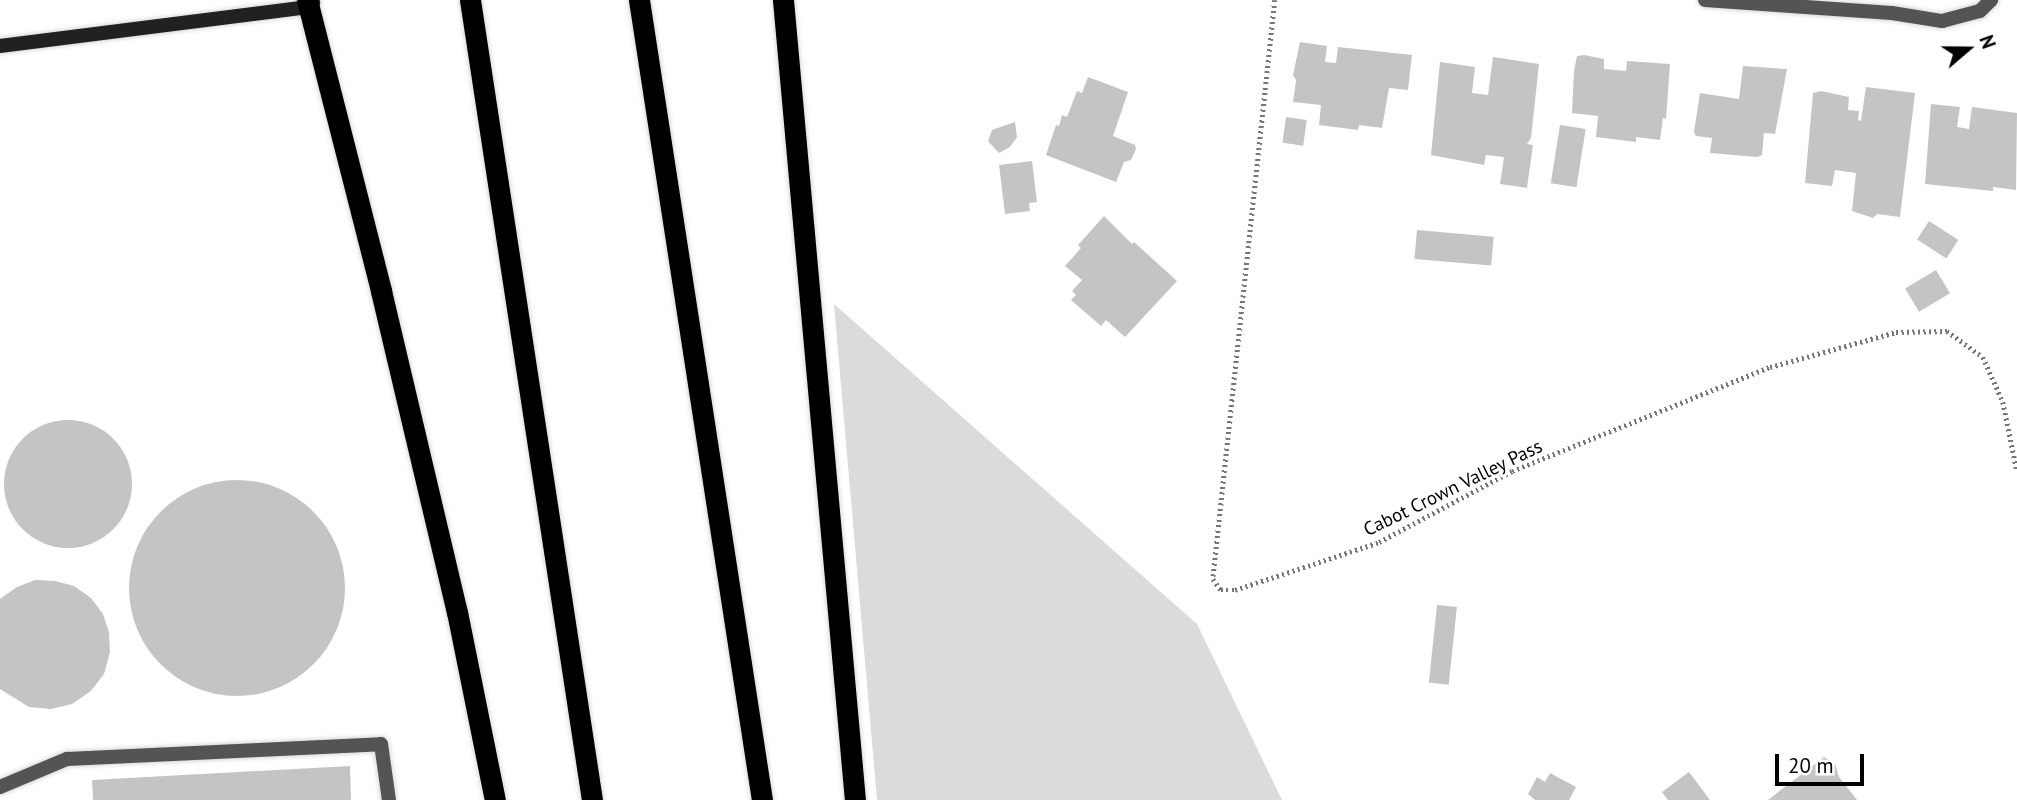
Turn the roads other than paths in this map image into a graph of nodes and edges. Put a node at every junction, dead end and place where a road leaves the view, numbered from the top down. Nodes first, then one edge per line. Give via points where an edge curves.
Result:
1 (470, 0) edge
2 (639, 0) edge
3 (783, 0) edge
4 (1705, 0) edge
5 (1991, 0) edge
6 (311, 2) edge
7 (0, 46) edge
8 (0, 787) edge
9 (0, 794) edge
10 (8, 800) edge
11 (389, 800) edge
12 (495, 800) edge
13 (592, 800) edge
14 (762, 800) edge
15 (855, 800) edge

1 - 13 highway
2 - 14 highway
3 - 15 highway
4 - 5 street via 1892,13 1942,21 1980,11
6 - 7 main road
6 - 12 highway via 457,612
8 - 11 street via 67,759 381,744
9 - 10 street

